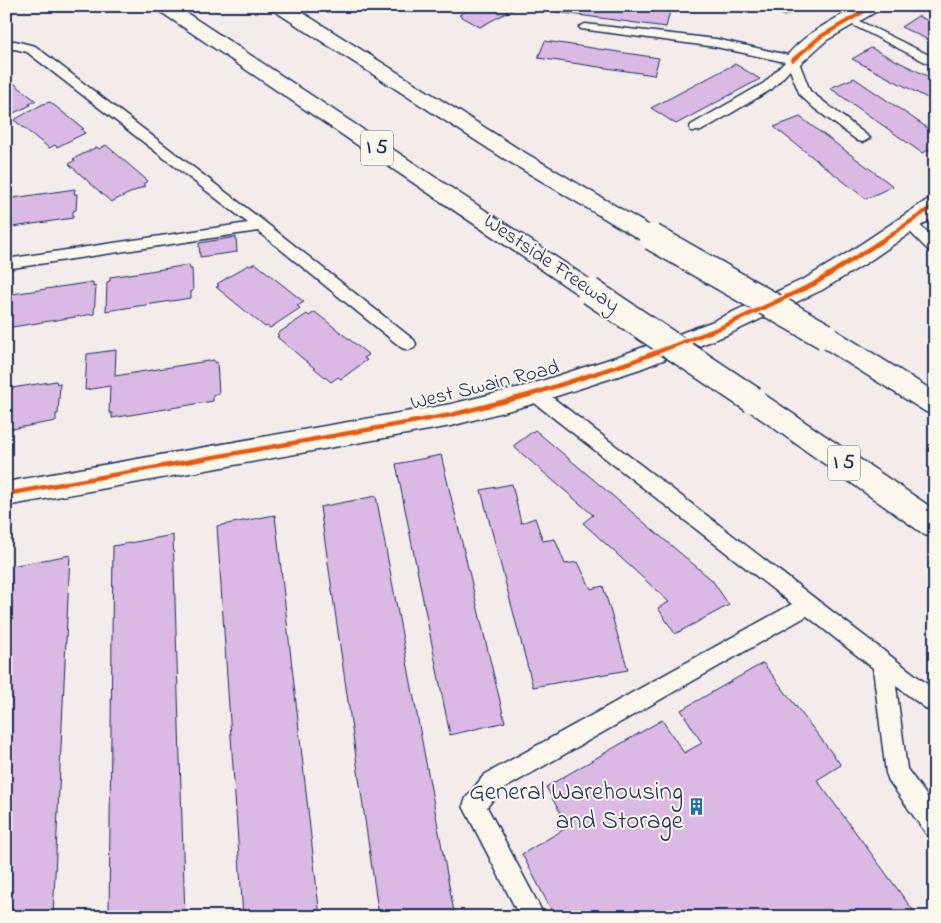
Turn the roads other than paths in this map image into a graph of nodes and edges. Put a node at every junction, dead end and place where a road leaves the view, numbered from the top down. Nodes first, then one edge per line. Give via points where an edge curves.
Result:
1 (164, 6) edge
2 (279, 6) edge
3 (297, 6) edge
4 (855, 11) edge
5 (308, 26) junction
6 (585, 27) dead end
7 (6, 46) edge
8 (793, 60) junction
9 (935, 63) edge
10 (696, 128) dead end
11 (863, 138) dead end
12 (935, 205) edge
13 (909, 223) junction
14 (261, 226) junction
15 (935, 248) edge
16 (6, 264) edge
17 (408, 344) dead end
18 (534, 393) junction
19 (935, 405) edge
20 (6, 494) edge
21 (935, 526) edge
22 (808, 605) junction
23 (883, 663) junction
24 (935, 704) edge
25 (935, 827) edge
26 (533, 917) edge

1 - 21 main road, Westside Freeway / I 5, bridge via 753,400
2 - 5 main road
3 - 5 main road
4 - 8 main road via 806,46
4 - 9 lane
5 - 19 main road, bridge via 510,153 825,336
6 - 8 lane via 716,43
7 - 14 lane via 31,50
8 - 10 lane via 768,86
8 - 11 lane via 804,92
12 - 13 main road, West Swain Road
13 - 15 lane
13 - 18 main road, West Swain Road via 814,284 720,328 631,362
14 - 16 lane
14 - 17 lane
18 - 20 main road, West Swain Road via 451,415
18 - 22 lane
22 - 23 lane
22 - 26 lane via 492,783 474,806
23 - 24 lane
23 - 25 lane via 897,773

